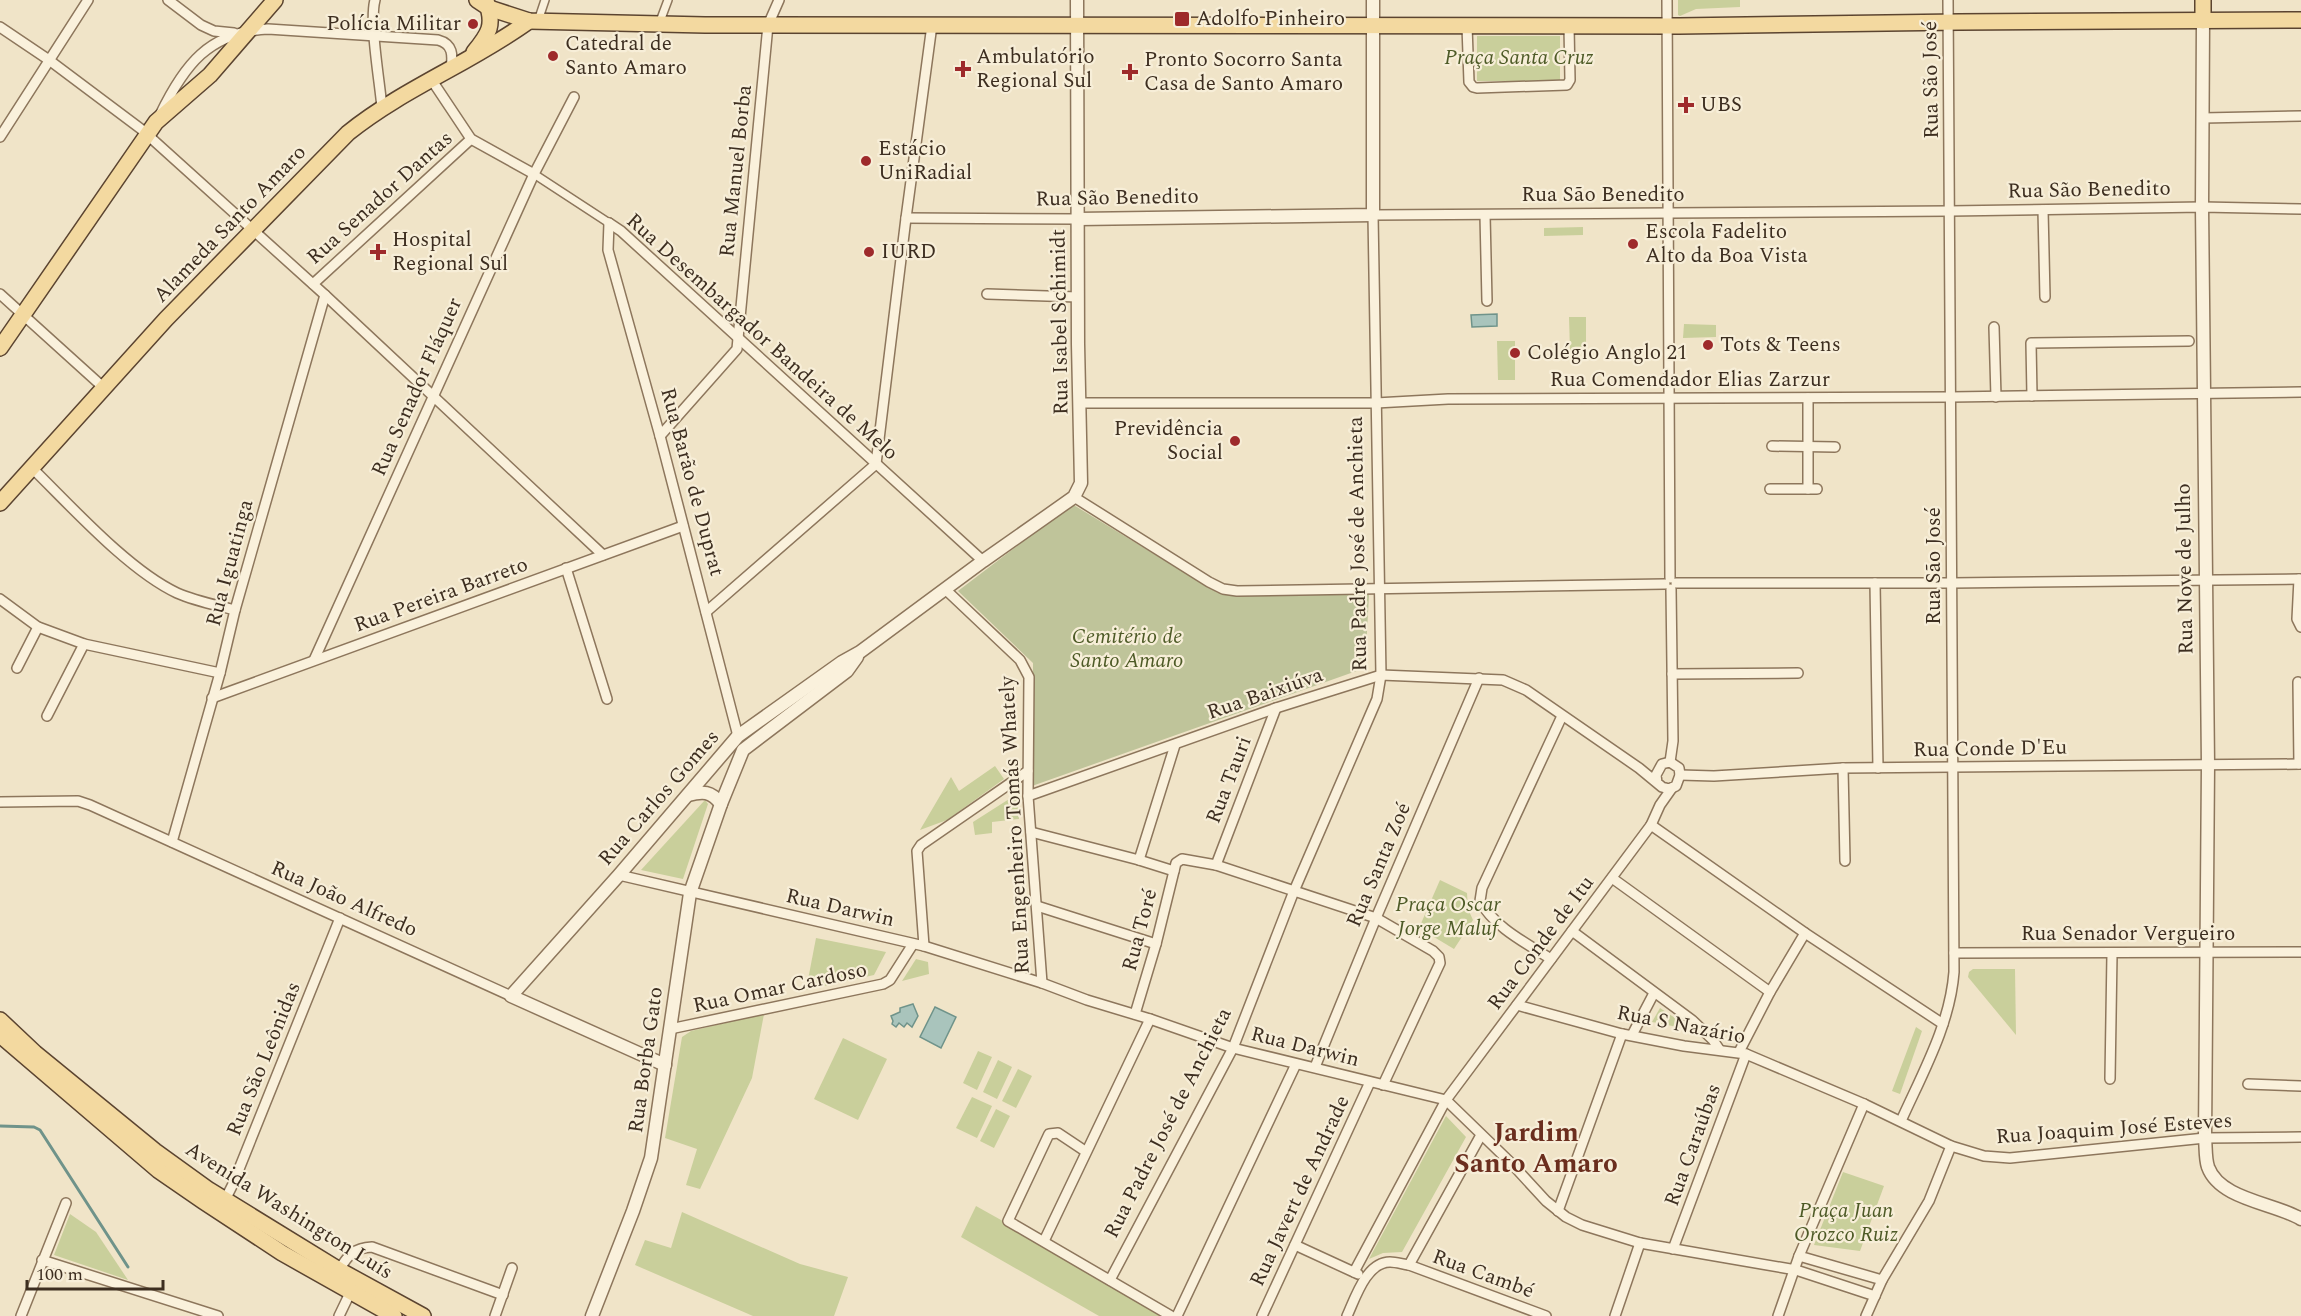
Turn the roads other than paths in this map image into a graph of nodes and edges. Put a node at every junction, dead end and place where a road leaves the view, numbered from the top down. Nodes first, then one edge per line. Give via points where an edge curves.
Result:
1 (88, 0) edge
2 (168, 0) edge
3 (275, 0) edge
4 (375, 0) edge
5 (545, 0) edge
6 (668, 0) edge
7 (779, 0) edge
8 (1077, 0) edge
9 (1373, 0) edge
10 (1667, 0) edge
11 (1948, 0) edge
12 (2203, 0) edge
13 (484, 3) edge
14 (2301, 20) edge
15 (533, 21) junction
16 (2203, 21) junction
17 (1948, 22) junction
18 (659, 24) junction
19 (768, 25) junction
20 (932, 25) junction
21 (1373, 25) junction
22 (1078, 26) junction
23 (1467, 26) junction
24 (1569, 26) junction
25 (1667, 26) junction
26 (0, 27) edge
27 (243, 32) junction
28 (375, 37) junction
29 (471, 57) junction
30 (49, 60) junction
31 (451, 69) junction
32 (431, 79) junction
33 (574, 98) dead end
34 (382, 108) junction
35 (2301, 116) edge
36 (2203, 118) junction
37 (151, 128) junction
38 (0, 137) edge
39 (471, 139) junction
40 (534, 174) junction
41 (2202, 207) junction
42 (2301, 209) edge
43 (2043, 210) junction
44 (1950, 211) junction
45 (1668, 214) junction
46 (1373, 215) junction
47 (1485, 215) junction
48 (906, 218) junction
49 (1078, 219) junction
50 (609, 223) junction
51 (253, 229) junction
52 (313, 284) junction
53 (0, 294) edge
54 (987, 294) dead end
55 (325, 295) junction
56 (1078, 297) junction
57 (2045, 297) dead end
58 (1487, 302) dead end
59 (22, 315) junction
60 (1994, 327) dead end
61 (738, 336) junction
62 (2189, 341) dead end
63 (0, 348) edge
64 (104, 388) junction
65 (2301, 392) edge
66 (2204, 395) junction
67 (432, 396) junction
68 (2032, 396) junction
69 (1951, 397) junction
70 (1996, 397) junction
71 (1669, 398) junction
72 (1808, 398) junction
73 (1080, 403) junction
74 (1376, 403) junction
75 (660, 436) junction
76 (1772, 447) dead end
77 (1808, 447) junction
78 (1834, 447) dead end
79 (876, 464) junction
80 (31, 467) junction
81 (1770, 489) dead end
82 (1074, 497) junction
83 (1, 499) edge
84 (683, 526) junction
85 (603, 555) junction
86 (983, 561) junction
87 (566, 568) junction
88 (2300, 579) edge
89 (2205, 580) junction
90 (1671, 583) junction
91 (1875, 583) junction
92 (1952, 583) junction
93 (1379, 589) junction
94 (946, 590) junction
95 (0, 599) edge
96 (235, 610) junction
97 (706, 612) junction
98 (38, 627) junction
99 (2301, 627) edge
100 (84, 644) junction
101 (860, 652) junction
102 (314, 660) junction
103 (16, 668) dead end
104 (220, 673) junction
105 (1798, 673) dead end
106 (1672, 674) junction
107 (1381, 675) junction
108 (1479, 678) junction
109 (2298, 682) dead end
110 (212, 698) junction
111 (607, 699) dead end
112 (1276, 708) junction
113 (46, 716) dead end
114 (1562, 716) junction
115 (738, 736) junction
116 (1175, 745) junction
117 (743, 750) junction
118 (1670, 762) junction
119 (2300, 764) edge
120 (2208, 765) junction
121 (1953, 766) junction
122 (1659, 767) junction
123 (1639, 768) junction
124 (1843, 768) junction
125 (1878, 768) junction
126 (1028, 771) junction
127 (1680, 775) junction
128 (1658, 784) junction
129 (1672, 788) junction
130 (688, 795) junction
131 (1028, 796) junction
132 (0, 802) edge
133 (721, 804) junction
134 (1660, 805) junction
135 (1651, 825) junction
136 (1031, 831) junction
137 (172, 842) junction
138 (1139, 860) junction
139 (1845, 861) dead end
140 (1216, 865) junction
141 (1174, 871) junction
142 (619, 875) junction
143 (1612, 878) junction
144 (1294, 891) junction
145 (690, 893) junction
146 (1037, 906) junction
147 (340, 918) junction
148 (1376, 918) junction
149 (1572, 931) junction
150 (1805, 933) junction
151 (913, 944) junction
152 (1156, 944) junction
153 (924, 946) junction
154 (2208, 952) junction
155 (2301, 952) edge
156 (1954, 953) junction
157 (2112, 954) junction
158 (1551, 959) junction
159 (1042, 983) junction
160 (1770, 992) junction
161 (1654, 993) junction
162 (511, 996) junction
163 (1516, 1005) junction
164 (1135, 1014) junction
165 (1150, 1019) junction
166 (0, 1020) edge
167 (1943, 1024) junction
168 (670, 1029) junction
169 (1627, 1034) junction
170 (0, 1035) edge
171 (1233, 1048) junction
172 (1719, 1049) junction
173 (1743, 1053) junction
174 (1296, 1064) junction
175 (665, 1065) junction
176 (1315, 1067) junction
177 (2110, 1079) dead end
178 (1370, 1082) junction
179 (2248, 1084) dead end
180 (1383, 1085) junction
181 (2301, 1086) edge
182 (1446, 1100) junction
183 (1864, 1104) junction
184 (1901, 1121) junction
185 (1481, 1135) junction
186 (2301, 1137) edge
187 (2205, 1138) junction
188 (1951, 1146) junction
189 (1085, 1151) junction
190 (66, 1203) dead end
191 (222, 1207) junction
192 (1558, 1210) junction
193 (2301, 1219) edge
194 (1044, 1241) junction
195 (1641, 1243) junction
196 (1295, 1245) junction
197 (1673, 1249) junction
198 (1799, 1256) junction
199 (42, 1260) junction
200 (1408, 1265) junction
201 (513, 1269) dead end
202 (339, 1270) junction
203 (1796, 1270) junction
204 (1354, 1272) junction
205 (1365, 1278) junction
206 (1110, 1280) junction
207 (1882, 1280) junction
208 (350, 1293) junction
209 (503, 1295) junction
210 (1875, 1296) junction
211 (200, 1314) edge
212 (1532, 1314) edge
213 (21, 1316) edge
214 (218, 1316) edge
215 (339, 1316) edge
216 (394, 1316) edge
217 (423, 1316) edge
218 (495, 1316) edge
219 (592, 1316) edge
220 (1175, 1316) edge
221 (1262, 1316) edge
222 (1347, 1316) edge
223 (1546, 1316) edge
224 (1615, 1316) edge
225 (1778, 1316) edge
226 (1866, 1316) edge

1 - 30 street
2 - 27 street via 214,31
3 - 27 main road
4 - 28 street
5 - 15 street
6 - 18 street
7 - 19 street, Rua Manuel Borba
8 - 22 street, Rua Isabel Schimidt
9 - 21 street, Rua Padre José de Anchieta
10 - 25 street
11 - 17 street, Rua São José
12 - 16 main road, Rua Nove de Julho
13 - 15 main road
13 - 29 main road via 490,23 487,36
14 - 16 main road
15 - 18 main road
15 - 29 main road, Alameda Santo Amaro
16 - 17 main road
16 - 36 street, Rua Nove de Julho
17 - 25 main road
17 - 44 street, Rua São José
18 - 19 main road
19 - 20 main road
19 - 61 street, Rua Manuel Borba
20 - 22 main road
20 - 48 street
21 - 22 main road
21 - 23 main road
21 - 46 street, Rua Padre José de Anchieta
22 - 49 street, Rua Isabel Schimidt
23 - 24 main road
23 - 24 street via 1469,82 1477,88 1566,85 1570,80
24 - 25 main road
25 - 45 street
26 - 30 street
27 - 28 street
27 - 37 main road via 210,75
27 - 37 street via 204,50
28 - 31 street via 445,42 451,49
28 - 34 street
29 - 31 main road, Alameda Santo Amaro
30 - 37 street
30 - 38 street
31 - 32 main road, Alameda Santo Amaro
32 - 34 main road, Alameda Santo Amaro
32 - 39 street, Rua Desembargador Bandeira de Melo
33 - 40 street, Rua Senador Fláquer
34 - 51 main road, Alameda Santo Amaro via 348,133
35 - 36 street
36 - 41 street, Rua Nove de Julho
37 - 51 street
37 - 59 main road
39 - 40 street, Rua Desembargador Bandeira de Melo
39 - 52 street, Rua Senador Dantas
40 - 50 street, Rua Desembargador Bandeira de Melo
40 - 67 street, Rua Senador Fláquer
41 - 42 street, Rua São Benedito
41 - 43 street, Rua São Benedito
41 - 66 street, Rua Nove de Julho
43 - 44 street, Rua São Benedito
43 - 57 street
44 - 45 street, Rua São Benedito
44 - 69 street, Rua São José
45 - 47 street, Rua São Benedito
45 - 71 street
46 - 47 street, Rua São Benedito
46 - 49 street, Rua São Benedito
46 - 74 street, Rua Padre José de Anchieta
47 - 58 street
48 - 49 street, Rua São Benedito
48 - 79 street
49 - 56 street, Rua Isabel Schimidt
50 - 61 street, Rua Desembargador Bandeira de Melo
50 - 75 street, Rua Barão de Duprat via 608,250
51 - 52 street
51 - 64 main road, Alameda Santo Amaro
52 - 55 street
53 - 59 street
54 - 56 street
55 - 67 street
55 - 96 street, Rua Iguatinga
56 - 73 street, Rua Isabel Schimidt
59 - 63 main road
59 - 64 street
60 - 70 street
61 - 75 street, Rua Manuel Borba via 732,356
61 - 79 street, Rua Desembargador Bandeira de Melo
62 - 68 street via 2031,344
64 - 80 main road, Alameda Santo Amaro
65 - 66 street, Rua Comendador Elias Zarzur
66 - 68 street, Rua Comendador Elias Zarzur
66 - 89 street, Rua Nove de Julho
67 - 85 street
67 - 102 street, Rua Senador Fláquer
68 - 70 street, Rua Comendador Elias Zarzur
69 - 70 street, Rua Comendador Elias Zarzur
69 - 72 street, Rua Comendador Elias Zarzur
69 - 92 street, Rua São José
71 - 72 street, Rua Comendador Elias Zarzur
71 - 74 street, Rua Comendador Elias Zarzur
71 - 90 street
72 - 77 street
73 - 74 street, Rua Comendador Elias Zarzur
73 - 82 street, Rua Isabel Schimidt via 1081,483
74 - 93 street, Rua Padre José de Anchieta
75 - 84 street, Rua Barão de Duprat
76 - 77 street
77 - 78 street
77 - 81 street via 1812,489
79 - 86 street, Rua Desembargador Bandeira de Melo
79 - 97 street
80 - 83 main road, Alameda Santo Amaro
80 - 96 street via 150,576 178,593
82 - 86 street, Rua Carlos Gomes
82 - 93 street via 1223,589
84 - 85 street, Rua Pereira Barreto
84 - 97 street, Rua Barão de Duprat
85 - 87 street, Rua Pereira Barreto
86 - 94 street, Rua Carlos Gomes
87 - 102 street, Rua Pereira Barreto
87 - 111 street
88 - 89 street
88 - 99 street via 2297,619
89 - 92 street
89 - 120 street, Rua Nove de Julho
90 - 91 street
90 - 93 street
90 - 106 street
91 - 92 street
91 - 125 street
92 - 121 street, Rua São José
93 - 107 street, Rua Padre José de Anchieta
94 - 101 street, Rua Carlos Gomes
94 - 126 street, Rua Engenheiro Tomás Whately via 1026,668
95 - 98 street
96 - 104 street, Rua Iguatinga
97 - 115 street, Rua Barão de Duprat
98 - 100 street
98 - 103 street
100 - 104 street
100 - 113 street
101 - 115 street, Rua Carlos Gomes
101 - 117 street, Rua Carlos Gomes via 847,671
102 - 110 street, Rua Pereira Barreto
104 - 110 street, Rua Iguatinga
105 - 106 street
106 - 118 street
107 - 108 street, Rua Baixiúva
107 - 112 street, Rua Baixiúva
107 - 144 street, Rua Padre José de Anchieta via 1377,699
108 - 114 street, Rua Baixiúva via 1503,680 1526,690
108 - 148 street, Rua Santa Zoé
109 - 119 street
110 - 137 street, Rua Iguatinga
112 - 116 street, Rua Baixiúva
112 - 140 street, Rua Tauri
114 - 123 street, Rua Baixiúva
114 - 158 street via 1482,888 1480,901 1486,912
115 - 117 street, Rua Barão de Duprat
115 - 130 street, Rua Carlos Gomes
116 - 131 street, Rua Baixiúva
116 - 138 street
117 - 133 street, Rua Carlos Gomes
118 - 122 street
118 - 127 street via 1679,768
119 - 120 street, Rua Conde D'Eu
120 - 121 street, Rua Conde D'Eu
120 - 154 street, Rua Nove de Julho
121 - 125 street, Rua Conde D'Eu
121 - 156 street, Rua São José
122 - 123 street
122 - 128 street
123 - 128 street
124 - 125 street, Rua Conde D'Eu
124 - 127 street, Rua Conde D'Eu
124 - 139 street
126 - 131 street, Rua Engenheiro Tomás Whately
126 - 153 street via 917,851
127 - 129 street
128 - 129 street
128 - 134 street, Rua Conde de Itu
129 - 134 street, Rua Conde de Itu
130 - 133 street via 708,792
130 - 142 street, Rua Carlos Gomes
131 - 136 street, Rua Engenheiro Tomás Whately
132 - 137 street, Rua João Alfredo via 78,801
133 - 145 street, Rua Borba Gato
134 - 135 street, Rua Conde de Itu
135 - 143 street, Rua Conde de Itu
135 - 150 street
136 - 138 street
136 - 146 street, Rua Engenheiro Tomás Whately
137 - 147 street, Rua João Alfredo
138 - 141 street
140 - 141 street, Rua Toré via 1182,859
140 - 144 street
141 - 152 street, Rua Toré
142 - 145 street, Rua Darwin
142 - 162 street, Rua Carlos Gomes
143 - 149 street, Rua Conde de Itu
143 - 160 street
144 - 148 street
144 - 171 street, Rua Padre José de Anchieta
145 - 151 street, Rua Darwin
145 - 168 street, Rua Borba Gato
146 - 152 street
146 - 159 street, Rua Engenheiro Tomás Whately
147 - 162 street, Rua João Alfredo
147 - 191 street, Rua São Leônidas
148 - 176 street, Rua Santa Zoé
148 - 180 street via 1440,957
149 - 158 street, Rua Conde de Itu
149 - 161 street
150 - 160 street, Rua Caraúbas
150 - 167 street
151 - 153 street, Rua Darwin
151 - 168 street, Rua Omar Cardoso via 890,980 883,984
152 - 164 street, Rua Toré
153 - 159 street, Rua Darwin
154 - 155 street, Rua Senador Vergueiro
154 - 157 street, Rua Senador Vergueiro
154 - 187 street, Rua Nove de Julho
156 - 157 street, Rua Senador Vergueiro
156 - 167 street, Rua São José via 1953,986
157 - 177 street
158 - 163 street, Rua Conde de Itu
159 - 164 street, Rua Darwin
160 - 173 street, Rua Caraúbas
161 - 169 street
161 - 172 street via 1692,1020
162 - 175 street, Rua João Alfredo
163 - 169 street, Rua S Nazário
163 - 182 street, Rua Conde de Itu
164 - 165 street, Rua Darwin
165 - 171 street, Rua Darwin
165 - 189 street
166 - 191 main road, Avenida Washington Luís
167 - 184 street, Rua São José
168 - 175 street, Rua Borba Gato
169 - 172 street, Rua S Nazário
169 - 192 street
170 - 191 main road, Avenida Washington Luís via 158,1170
171 - 174 street, Rua Darwin
171 - 206 street, Rua Padre José de Anchieta
172 - 173 street, Rua S Nazário
173 - 183 street, Rua S Nazário
173 - 197 street, Rua Caraúbas
174 - 176 street, Rua Darwin
174 - 220 street
175 - 219 street, Rua Borba Gato via 651,1158
176 - 178 street, Rua Darwin
178 - 180 street, Rua Darwin
178 - 196 street, Rua Javert de Andrade
179 - 181 street
180 - 182 street, Rua Darwin
182 - 185 street
182 - 204 street, Rua Conde de Itu
183 - 184 street, Rua S Nazário
183 - 198 street
184 - 188 street, Rua Joaquim José Esteves
185 - 192 street
185 - 200 street
186 - 187 street, Rua Joaquim José Esteves
187 - 188 street, Rua Joaquim José Esteves via 2010,1158 1984,1156
187 - 193 street, Rua Nove de Julho via 2207,1163 2220,1182 2250,1200
188 - 207 street via 1929,1201
189 - 194 street
189 - 194 street via 1058,1133 1049,1134 1008,1219
190 - 199 street
191 - 202 main road, Avenida Washington Luís
191 - 208 main road, Avenida Washington Luís via 282,1253
192 - 195 street via 1582,1225
194 - 206 street
195 - 197 street
195 - 224 street
196 - 204 street
196 - 221 street, Rua Javert de Andrade
197 - 203 street
198 - 203 street
198 - 207 street
199 - 211 street
199 - 213 street
200 - 205 street via 1388,1262
200 - 212 street, Rua Cambé
201 - 209 street
202 - 209 street via 358,1248 372,1247
202 - 217 main road, Avenida Washington Luís
203 - 210 street
203 - 225 street
204 - 205 street
205 - 222 street
206 - 220 street
207 - 210 street
208 - 215 street
208 - 216 main road, Avenida Washington Luís
209 - 218 street
210 - 226 street
211 - 214 street
212 - 223 street, Rua Cambé

